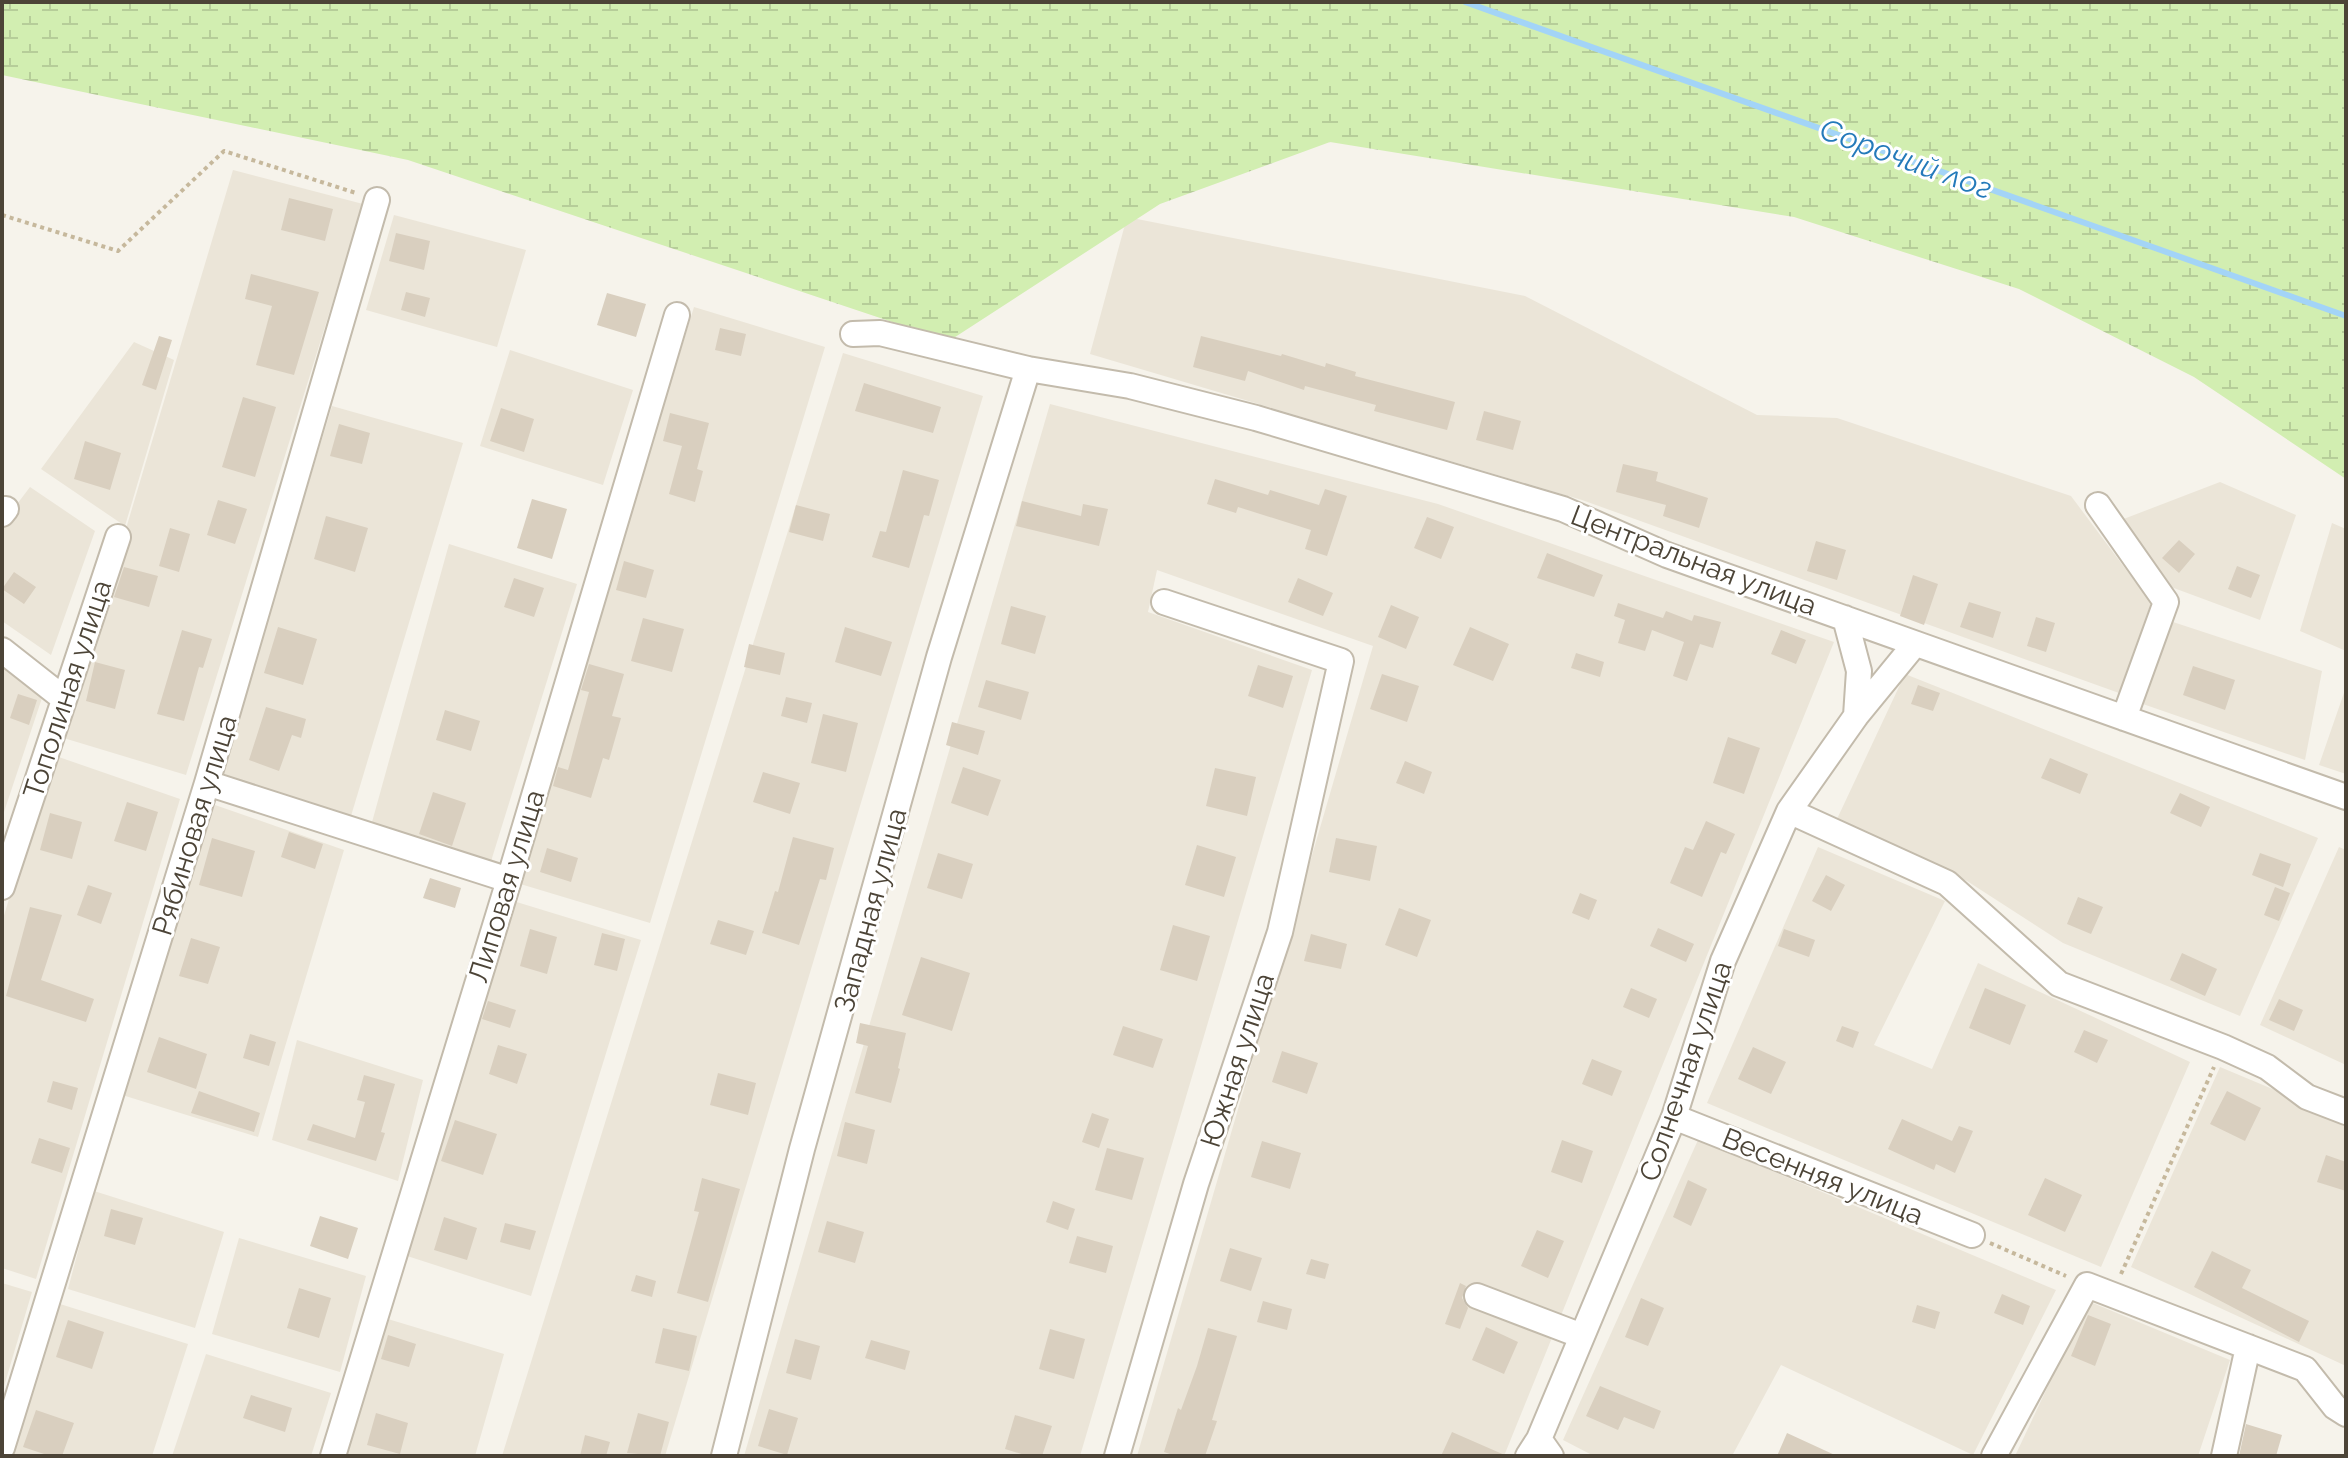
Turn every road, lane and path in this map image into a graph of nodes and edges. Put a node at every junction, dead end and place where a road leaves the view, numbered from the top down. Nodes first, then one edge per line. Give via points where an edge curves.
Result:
1 (377, 200) joint
2 (2, 215) edge
3 (677, 315) dead end
4 (853, 334) dead end
5 (1028, 369) junction
6 (2098, 505) dead end
7 (118, 537) dead end
8 (1164, 602) dead end
9 (1845, 618) junction
10 (1915, 644) junction
11 (2, 650) edge
12 (63, 698) junction
13 (1856, 716) junction
14 (2124, 718) junction
15 (207, 783) junction
16 (2346, 797) edge
17 (1789, 811) junction
18 (509, 880) junction
19 (2, 887) edge
20 (2223, 1047) junction
21 (2346, 1112) edge
22 (1674, 1117) junction
23 (1972, 1235) joint
24 (2087, 1285) junction
25 (2111, 1295) junction
26 (1477, 1296) dead end
27 (1582, 1336) junction
28 (2248, 1347) junction
29 (2346, 1414) edge
30 (2, 1448) edge
31 (1539, 1450) edge
32 (333, 1456) edge
33 (724, 1456) edge
34 (1117, 1456) edge
35 (1994, 1456) edge
36 (2224, 1456) edge

1 - 2 path via 224,151 118,251
1 - 15 street, Рябиновая улица
3 - 18 street, Липовая улица
4 - 5 street, Центральная улица via 880,333
5 - 9 street, Центральная улица via 1130,386 1256,418 1548,504 1667,555
5 - 33 street, Западная улица via 939,657 802,1149
6 - 14 street via 2166,602
7 - 12 street, Тополиная улица
8 - 34 street, Южная улица via 1341,661 1280,932 1196,1184
9 - 10 street, Центральная улица
9 - 13 street via 1859,671
10 - 13 street, Солнечная улица
10 - 14 street, Центральная улица
11 - 12 street
12 - 19 street, Тополиная улица
13 - 17 street, Солнечная улица
14 - 16 street, Центральная улица
15 - 18 street
15 - 30 street, Рябиновая улица
17 - 20 street via 1947,883 2059,984
17 - 22 street, Солнечная улица via 1723,961
18 - 32 street, Липовая улица
20 - 21 street via 2267,1067 2307,1097
20 - 25 path
22 - 23 street, Весенняя улица
22 - 27 street, Солнечная улица
23 - 24 path
24 - 25 street
24 - 35 street
25 - 28 street
26 - 27 street
27 - 31 street, Солнечная улица
28 - 29 street via 2305,1369
28 - 36 street

